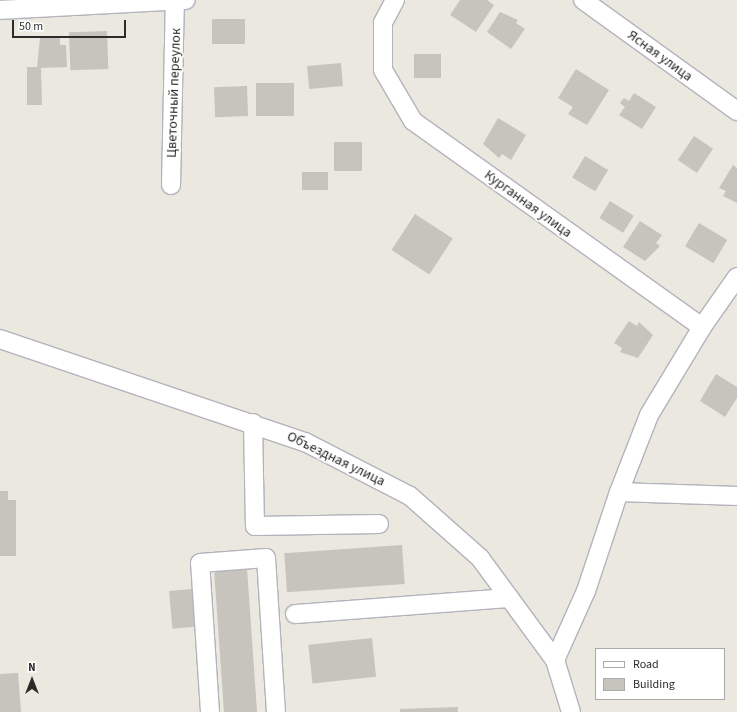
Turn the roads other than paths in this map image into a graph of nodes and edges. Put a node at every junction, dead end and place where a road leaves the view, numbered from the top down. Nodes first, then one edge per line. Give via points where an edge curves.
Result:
1 (180, 0) edge
2 (395, 0) edge
3 (583, 0) edge
4 (0, 10) edge
5 (737, 111) edge
6 (171, 185) dead end
7 (737, 277) edge
8 (702, 327) junction
9 (0, 338) edge
10 (253, 423) junction
11 (619, 492) junction
12 (737, 496) edge
13 (379, 524) dead end
14 (509, 598) junction
15 (295, 614) dead end
16 (555, 660) junction
17 (210, 712) edge
18 (276, 712) edge
19 (571, 712) edge

1 - 4 street
1 - 6 street, Цветочный переулок
2 - 8 street, Курганная улица via 383,23 383,70 413,121
3 - 5 street, Ясная улица
7 - 8 street
8 - 11 street via 649,416
9 - 10 street, Объездная улица
10 - 13 street via 255,526
10 - 14 street, Объездная улица via 305,442 410,496 480,558
11 - 12 street
11 - 16 street via 586,591
14 - 15 street
14 - 16 street, Объездная улица
16 - 19 street, Объездная улица
17 - 18 street via 200,563 266,558

